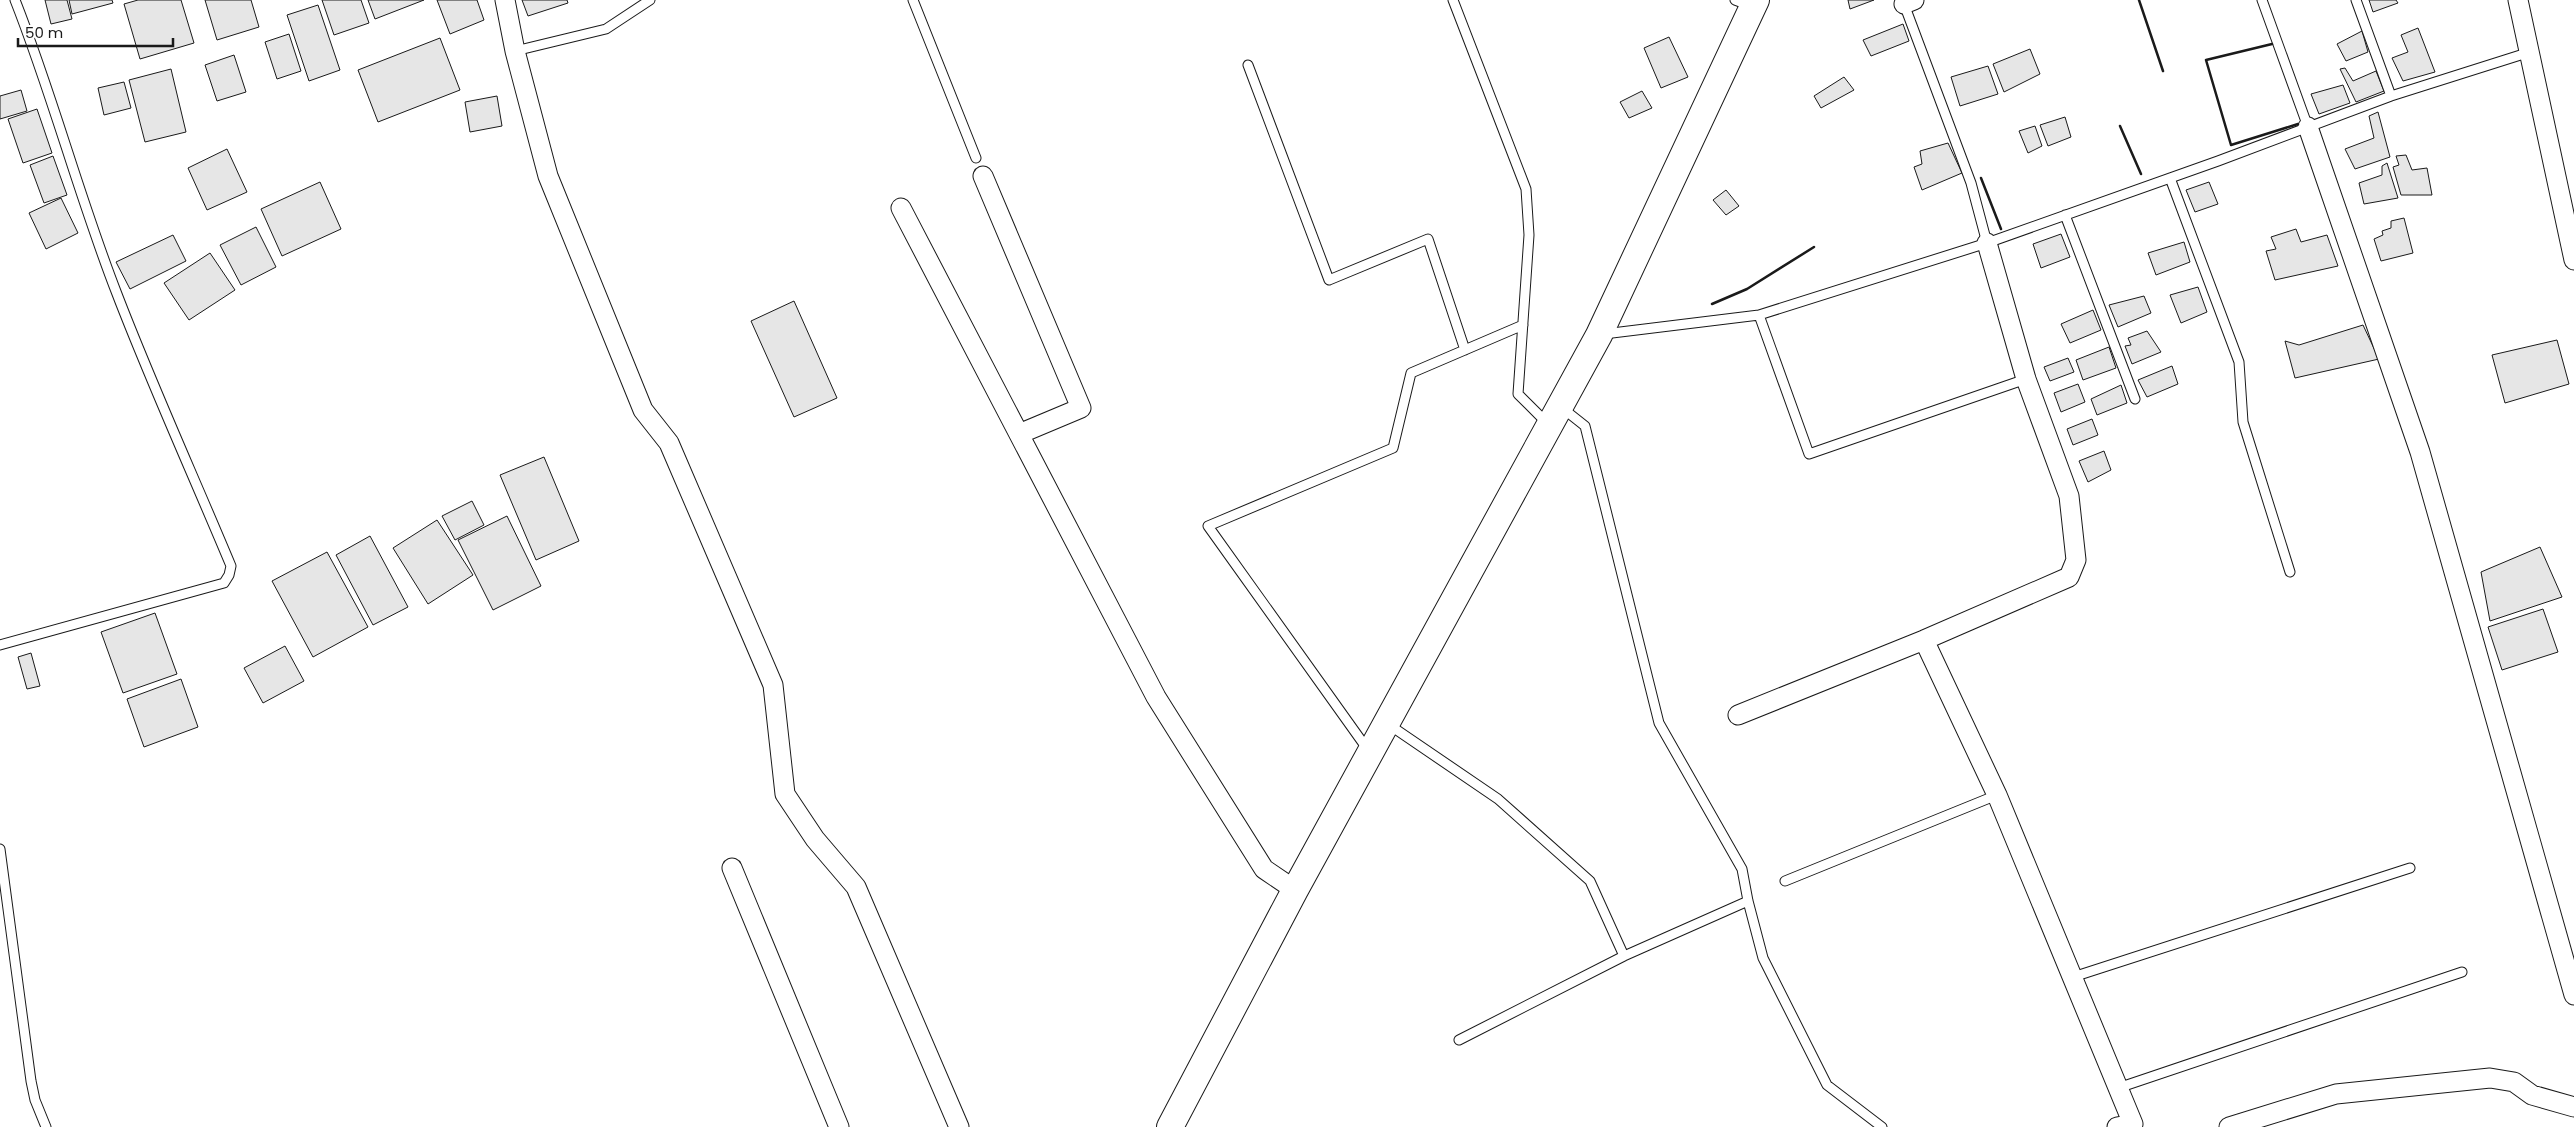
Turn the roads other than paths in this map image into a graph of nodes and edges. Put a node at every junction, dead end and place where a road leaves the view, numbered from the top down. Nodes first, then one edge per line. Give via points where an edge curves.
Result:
1 (15, 0) edge
2 (505, 0) edge
3 (650, 0) edge
4 (913, 0) edge
5 (1453, 0) edge
6 (2262, 0) edge
7 (2356, 0) edge
8 (2518, 0) edge
9 (1748, 2) edge
10 (1909, 2) edge
11 (515, 51) junction
12 (2530, 52) junction
13 (1248, 64) dead end
14 (2391, 96) junction
15 (2308, 128) junction
16 (976, 158) dead end
17 (983, 176) dead end
18 (2170, 178) junction
19 (2568, 207) edge
20 (901, 208) dead end
21 (2065, 215) junction
22 (1987, 243) junction
23 (2574, 260) edge
24 (1759, 315) junction
25 (1523, 325) junction
26 (1599, 335) junction
27 (1465, 350) junction
28 (2026, 379) junction
29 (2135, 399) dead end
30 (1555, 416) junction
31 (1019, 434) junction
32 (2290, 572) dead end
33 (1924, 640) junction
34 (0, 645) edge
35 (1738, 715) dead end
36 (1386, 723) junction
37 (1370, 752) junction
38 (1997, 795) junction
39 (0, 849) edge
40 (732, 868) dead end
41 (2410, 868) dead end
42 (1784, 881) dead end
43 (1295, 890) junction
44 (1748, 901) junction
45 (1624, 956) junction
46 (2462, 972) dead end
47 (2072, 977) junction
48 (2574, 995) edge
49 (1459, 1040) dead end
50 (2118, 1088) junction
51 (2574, 1107) edge
52 (1177, 1121) edge
53 (46, 1127) edge
54 (839, 1127) edge
55 (959, 1127) edge
56 (1882, 1127) edge
57 (2117, 1127) edge
58 (2229, 1127) edge

1 - 34 lane via 117,295 231,566 230,576 224,583
2 - 11 street
3 - 11 lane via 606,29
4 - 16 lane
5 - 25 lane via 1526,189 1529,236
6 - 15 lane
7 - 14 lane
8 - 12 street
9 - 26 main road
10 - 22 lane via 1971,182
11 - 55 street via 548,176 632,383 643,410 669,443 773,685 785,794 815,839 856,886
12 - 14 lane
12 - 19 street
13 - 27 lane via 1329,280 1428,239
14 - 15 lane
15 - 18 lane
15 - 48 street via 2420,452
17 - 31 street via 1081,408
18 - 21 lane
18 - 32 lane via 2239,362 2243,422
19 - 23 street
20 - 31 street
21 - 22 lane
21 - 29 lane
22 - 24 lane
22 - 28 street
24 - 26 lane
24 - 28 lane via 1809,454
25 - 27 lane
25 - 30 lane via 1518,394
26 - 30 main road
27 - 37 lane via 1412,373 1393,448 1208,526
28 - 33 street via 2069,496 2076,560 2070,577
30 - 36 main road
30 - 44 lane via 1586,426 1659,723 1742,869
31 - 43 street via 1156,697 1264,869
33 - 35 street
33 - 38 street
36 - 37 main road
36 - 45 lane via 1498,799 1590,881
37 - 43 main road
38 - 42 lane
38 - 47 street
39 - 53 lane via 31,1081
40 - 54 street
41 - 47 lane
43 - 52 main road
44 - 45 lane
44 - 56 lane via 1763,958 1827,1085
45 - 49 lane
46 - 50 lane
47 - 50 street
50 - 57 street via 2133,1124
51 - 58 street via 2532,1095 2514,1082 2490,1078 2336,1094

